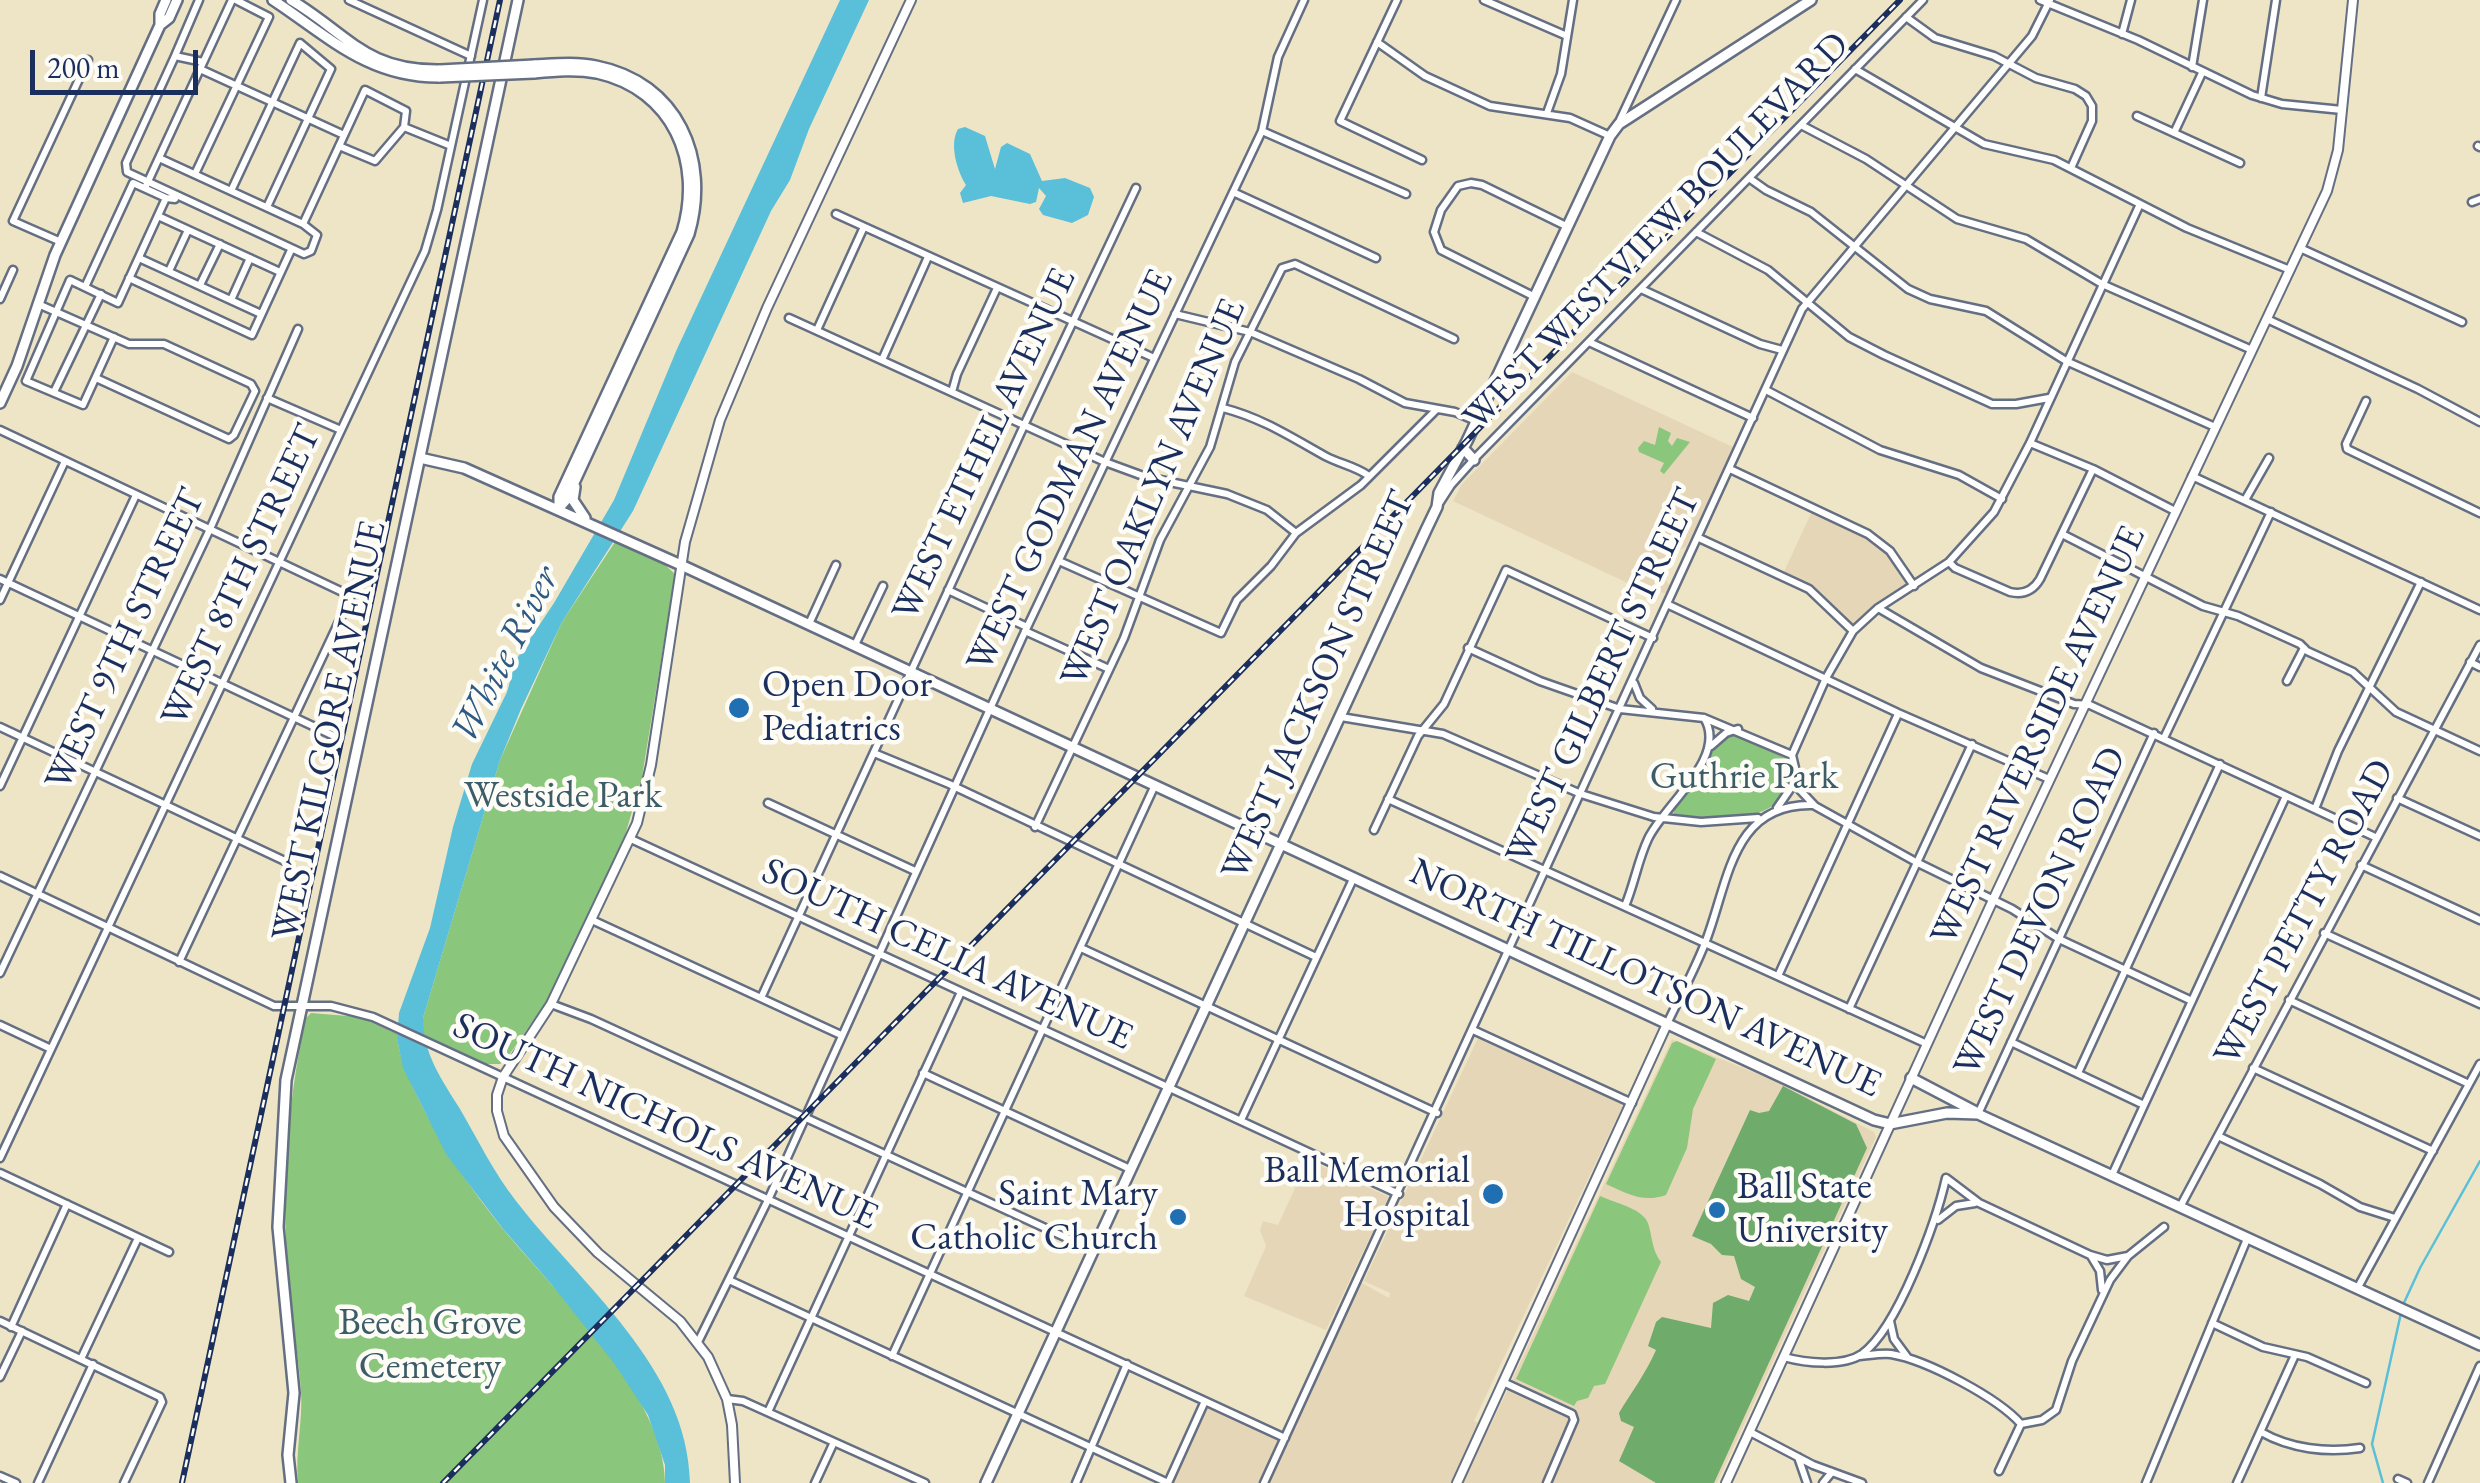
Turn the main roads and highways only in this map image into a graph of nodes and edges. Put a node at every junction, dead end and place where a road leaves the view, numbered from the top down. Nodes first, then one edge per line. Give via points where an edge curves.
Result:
1 (166, 0) edge
2 (177, 0) edge
3 (274, 0) edge
4 (291, 0) edge
5 (518, 0) edge
6 (1810, 0) edge
7 (160, 25) junction
8 (534, 69) junction
9 (440, 74) junction
10 (3, 390) edge
11 (0, 403) edge
12 (1463, 448) junction
13 (420, 458) junction
14 (1474, 460) road end
15 (576, 477) junction
16 (558, 509) junction
17 (580, 516) junction
18 (1283, 843) junction
19 (1911, 1078) road end
20 (1978, 1114) junction
21 (2480, 1345) edge
22 (291, 1483) edge
23 (986, 1483) edge

1 - 7 main road
2 - 7 main road
3 - 9 main road via 376,67 402,76
4 - 9 main road via 361,52
5 - 13 main road, WEST KILGORE AVENUE
6 - 12 main road, WEST JACKSON STREET via 1619,124
7 - 10 main road via 61,242
8 - 9 main road, bridge
8 - 15 main road via 597,66 644,87 682,128 698,180 689,234
8 - 16 main road via 595,73 640,93 676,132 690,180 682,232
10 - 11 main road
12 - 14 main road
12 - 18 main road, WEST JACKSON STREET
13 - 16 main road via 464,468
13 - 22 main road, WEST KILGORE AVENUE via 286,1080 278,1227 294,1393
15 - 16 main road
15 - 17 main road via 573,500
16 - 17 main road
17 - 18 main road, NORTH TILLOTSON AVENUE
18 - 20 main road, NORTH TILLOTSON AVENUE via 1874,1120
18 - 23 main road, WEST JACKSON STREET
19 - 20 main road
20 - 21 main road, NORTH TILLOTSON AVENUE

